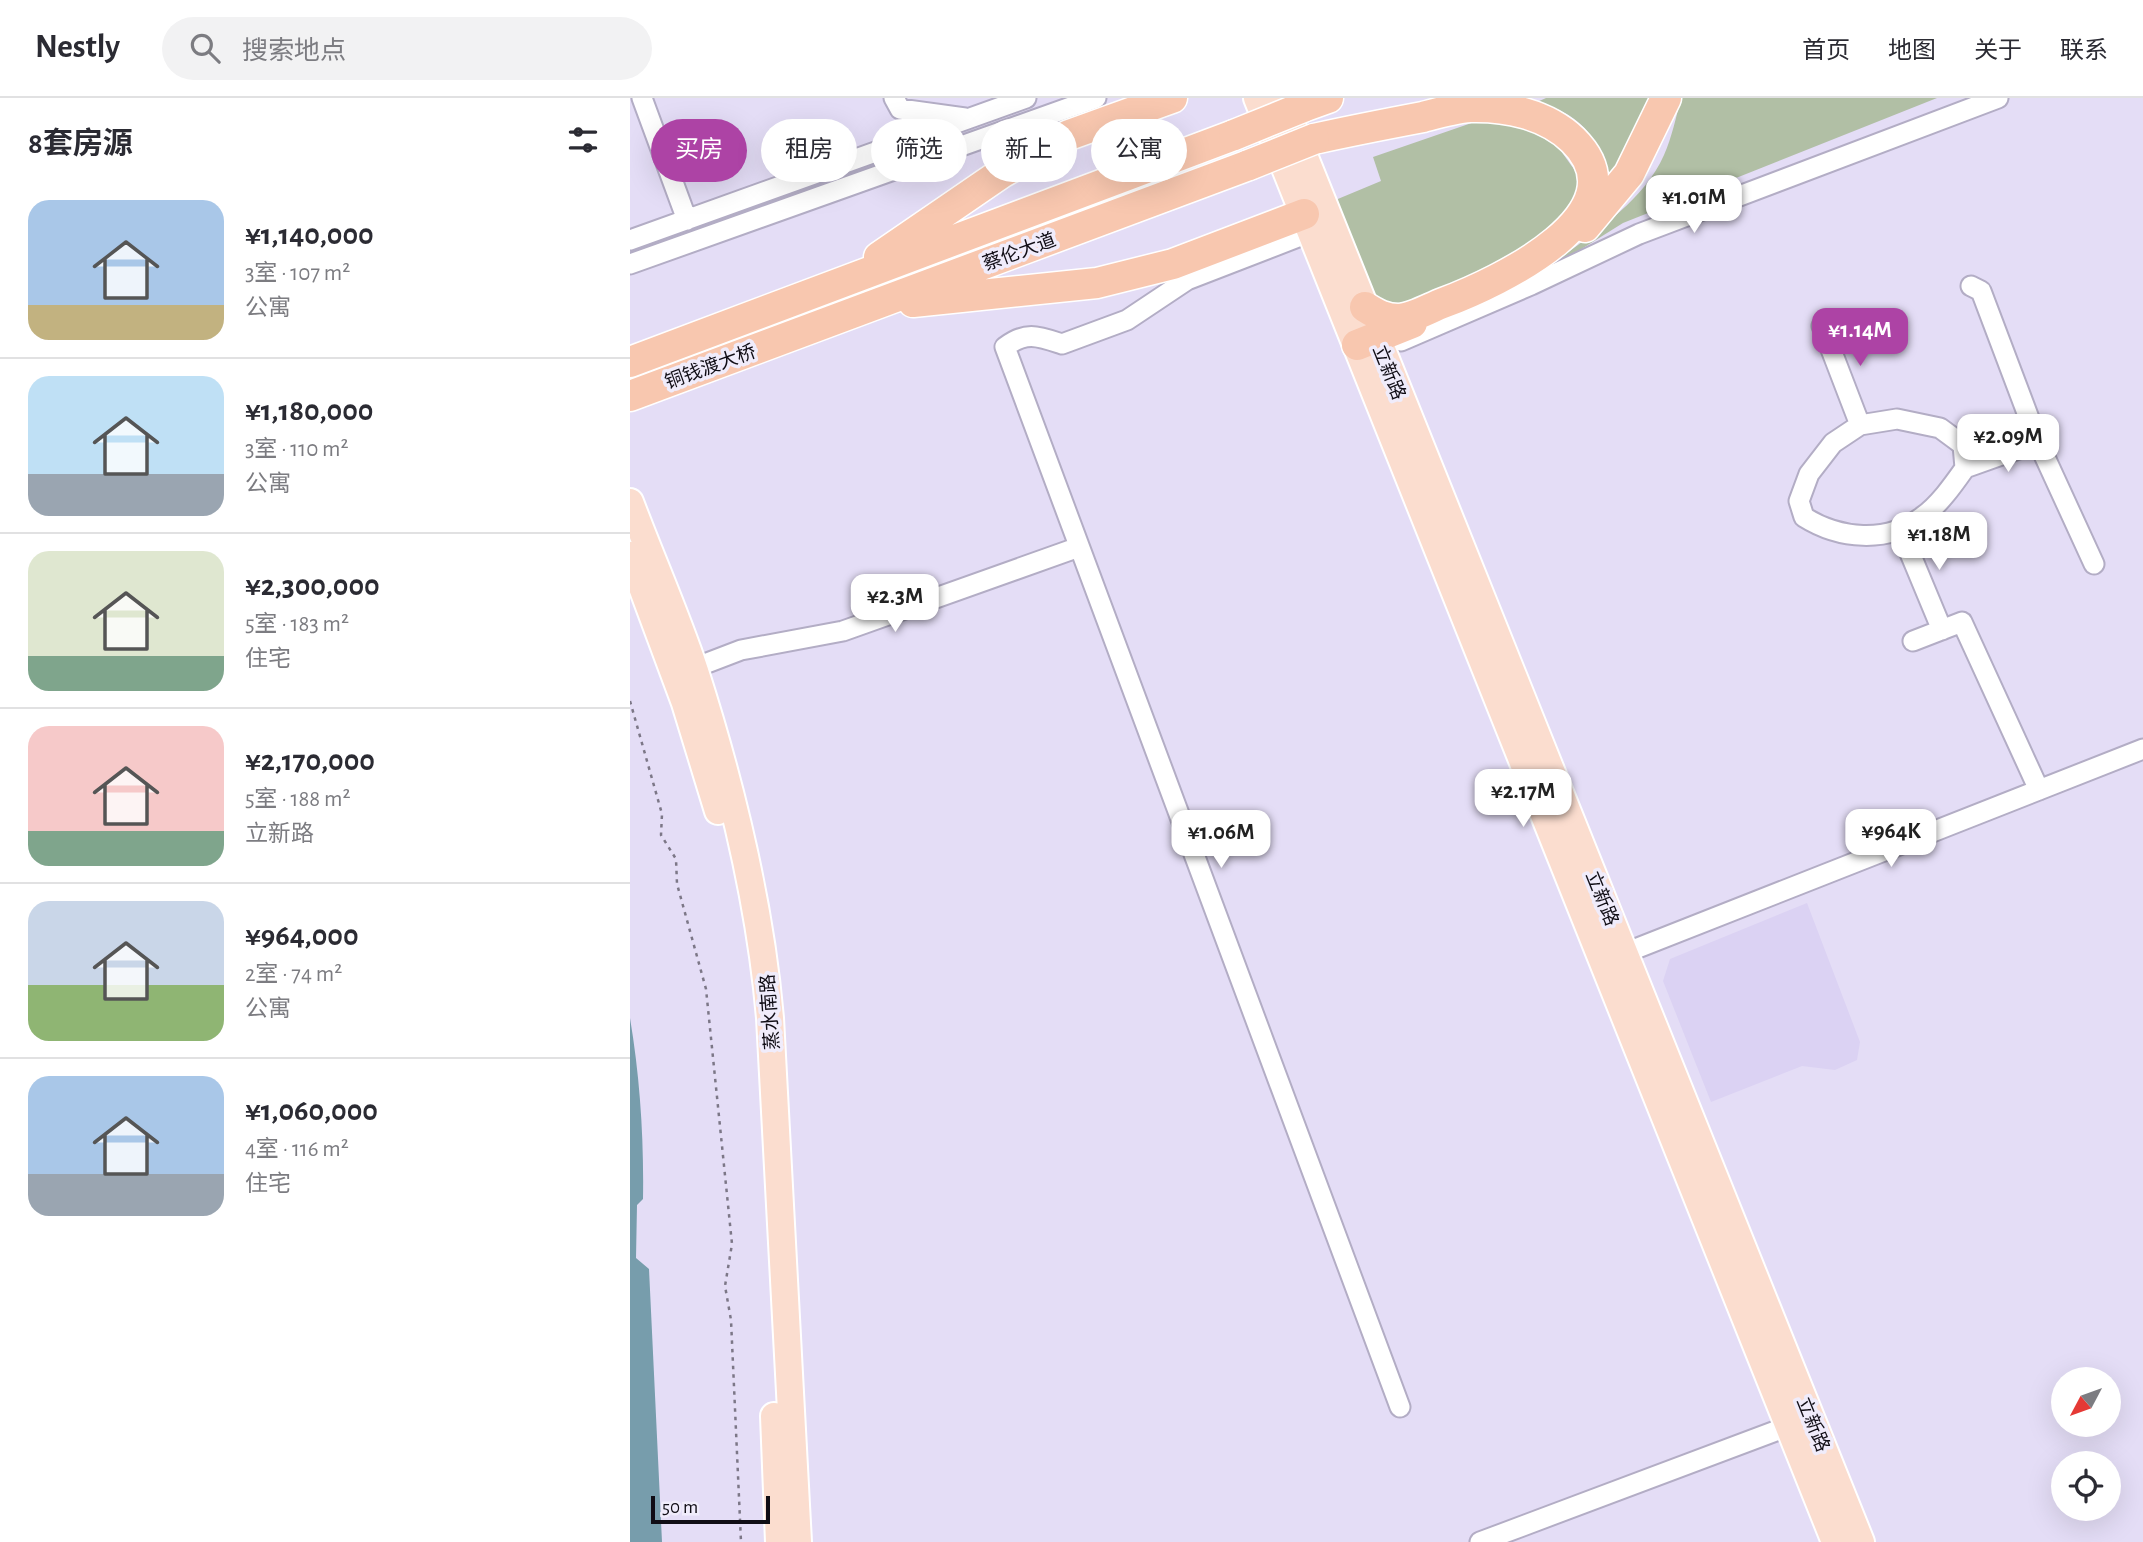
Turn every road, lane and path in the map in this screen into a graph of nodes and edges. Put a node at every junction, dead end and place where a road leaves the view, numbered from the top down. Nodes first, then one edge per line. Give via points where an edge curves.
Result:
1 (642, 98) edge
2 (894, 98) edge
3 (1026, 98) edge
4 (1096, 98) edge
5 (1172, 98) edge
6 (1257, 98) edge
7 (1427, 98) edge
8 (1666, 98) edge
9 (1998, 98) edge
10 (1309, 100) edge
11 (969, 118) junction
12 (1314, 139) junction
13 (687, 220) junction
14 (1308, 223) junction
15 (630, 240) edge
16 (630, 264) edge
17 (838, 285) junction
18 (1972, 286) dead end
19 (871, 306) junction
20 (1365, 307) junction
21 (778, 308) joint
22 (1822, 326) dead end
23 (790, 337) joint
24 (1371, 344) junction
25 (630, 362) edge
26 (630, 396) edge
27 (1860, 425) junction
28 (2038, 442) junction
29 (1965, 468) junction
30 (630, 502) edge
31 (1900, 530) junction
32 (1079, 547) junction
33 (630, 555) edge
34 (2094, 564) dead end
35 (1942, 630) junction
36 (1913, 641) dead end
37 (694, 668) junction
38 (630, 701) edge
39 (2143, 749) edge
40 (2039, 790) junction
41 (1625, 953) junction
42 (1400, 1407) dead end
43 (1789, 1426) junction
44 (741, 1542) edge
45 (779, 1542) edge
46 (798, 1542) edge
47 (1480, 1542) edge
48 (1835, 1542) edge
49 (1861, 1542) edge

1 - 13 street
2 - 11 street via 900,109
3 - 11 street
4 - 16 street
5 - 17 highway via 1069,135 1003,172
6 - 14 main road, 立新路
7 - 12 highway
8 - 24 highway via 1629,174 1568,244 1471,300
9 - 24 street via 1639,234 1531,285
10 - 17 highway, 蔡伦大道, bridge via 1234,135
10 - 20 main road, 立新路
11 - 13 street
12 - 19 highway, 蔡伦大道, bridge
12 - 20 highway via 1468,107 1522,112 1547,121 1566,134 1591,164 1595,180 1581,213 1562,237 1534,260 1472,292 1401,319 1380,317
13 - 15 street
14 - 19 highway via 1097,283
14 - 24 main road, 立新路
14 - 32 street via 1187,280 1127,320 1062,344 1035,334 1018,337 1005,347
17 - 21 highway, 蔡伦大道
18 - 28 street via 1981,291
19 - 23 highway, 蔡伦大道
20 - 24 main road, 立新路
21 - 25 highway, 铜钱渡大桥
22 - 27 street
23 - 26 highway, 铜钱渡大桥
24 - 41 main road, 立新路
24 - 43 main road, 立新路
27 - 29 street via 1897,419 1940,428 1963,445
27 - 31 street via 1833,443 1809,474 1799,501 1804,517 1823,530 1849,536
28 - 29 street
28 - 34 street
29 - 31 street via 1922,517
30 - 37 main road, 蒸水南路
31 - 35 street
32 - 37 street via 842,631 741,650
32 - 42 street
33 - 45 main road, 蒸水南路 via 685,702 722,826 747,938 757,1031
35 - 36 street
35 - 40 street via 1962,622 1968,629
37 - 46 main road, 蒸水南路 via 738,822 765,964
38 - 44 path via 662,814 661,835 676,859 677,884 706,989 732,1244 725,1286 731,1320
39 - 40 street
40 - 41 street
41 - 49 main road, 立新路
43 - 47 street
43 - 48 main road, 立新路

